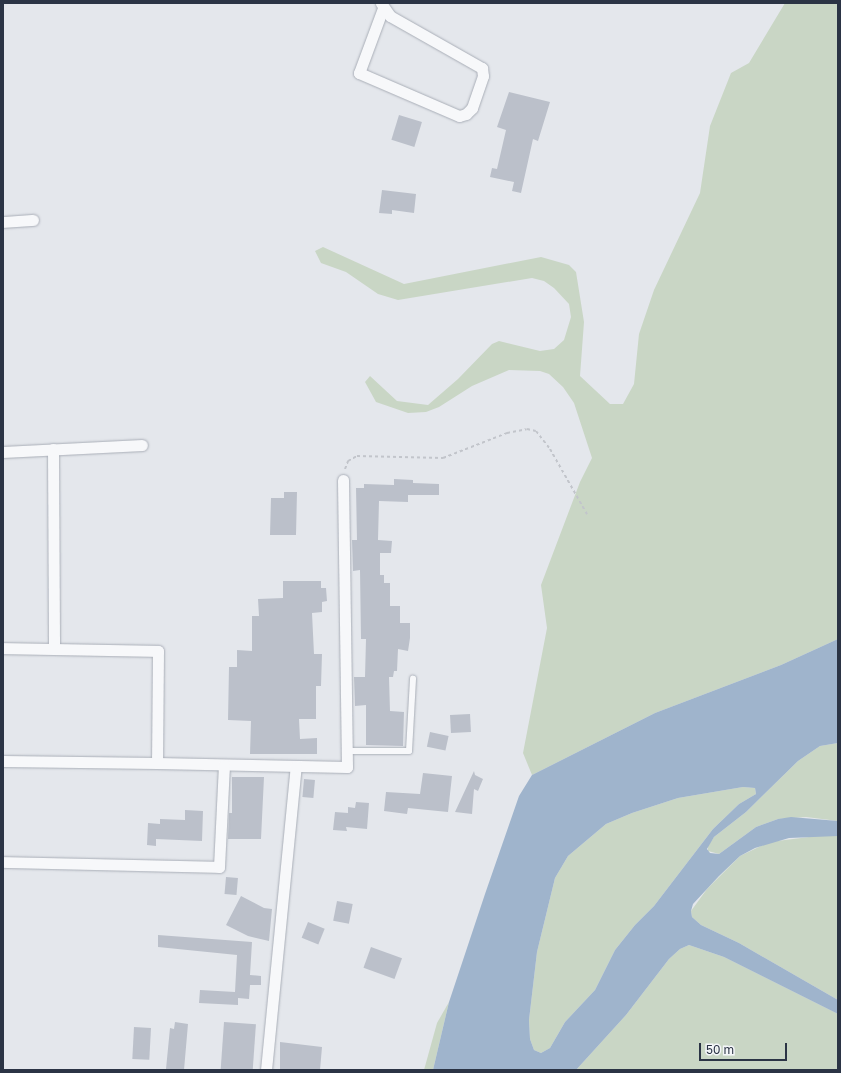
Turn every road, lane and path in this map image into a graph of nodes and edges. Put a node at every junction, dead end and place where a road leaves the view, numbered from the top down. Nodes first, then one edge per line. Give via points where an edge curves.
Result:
1 (382, 5) edge
2 (33, 220) dead end
3 (3, 222) edge
4 (142, 445) dead end
5 (53, 449) junction
6 (3, 452) edge
7 (343, 480) joint
8 (586, 514) dead end
9 (3, 648) edge
10 (54, 648) junction
11 (413, 679) dead end
12 (347, 751) junction
13 (3, 761) edge
14 (157, 763) junction
15 (224, 765) junction
16 (296, 766) junction
17 (3, 862) edge
18 (266, 1070) edge

1 - 1 street via 359,73 460,116 466,114 472,108 483,76 482,68 390,16
2 - 3 street
4 - 5 street
5 - 6 street
5 - 10 street
7 - 8 path via 345,467 352,457 438,459 507,433 527,429 536,431 550,449
7 - 12 street
9 - 10 street
10 - 14 street via 158,651
11 - 12 lane via 409,751
12 - 16 street via 347,767
13 - 14 street
14 - 15 street
15 - 16 street
15 - 17 street via 219,867
16 - 18 street

